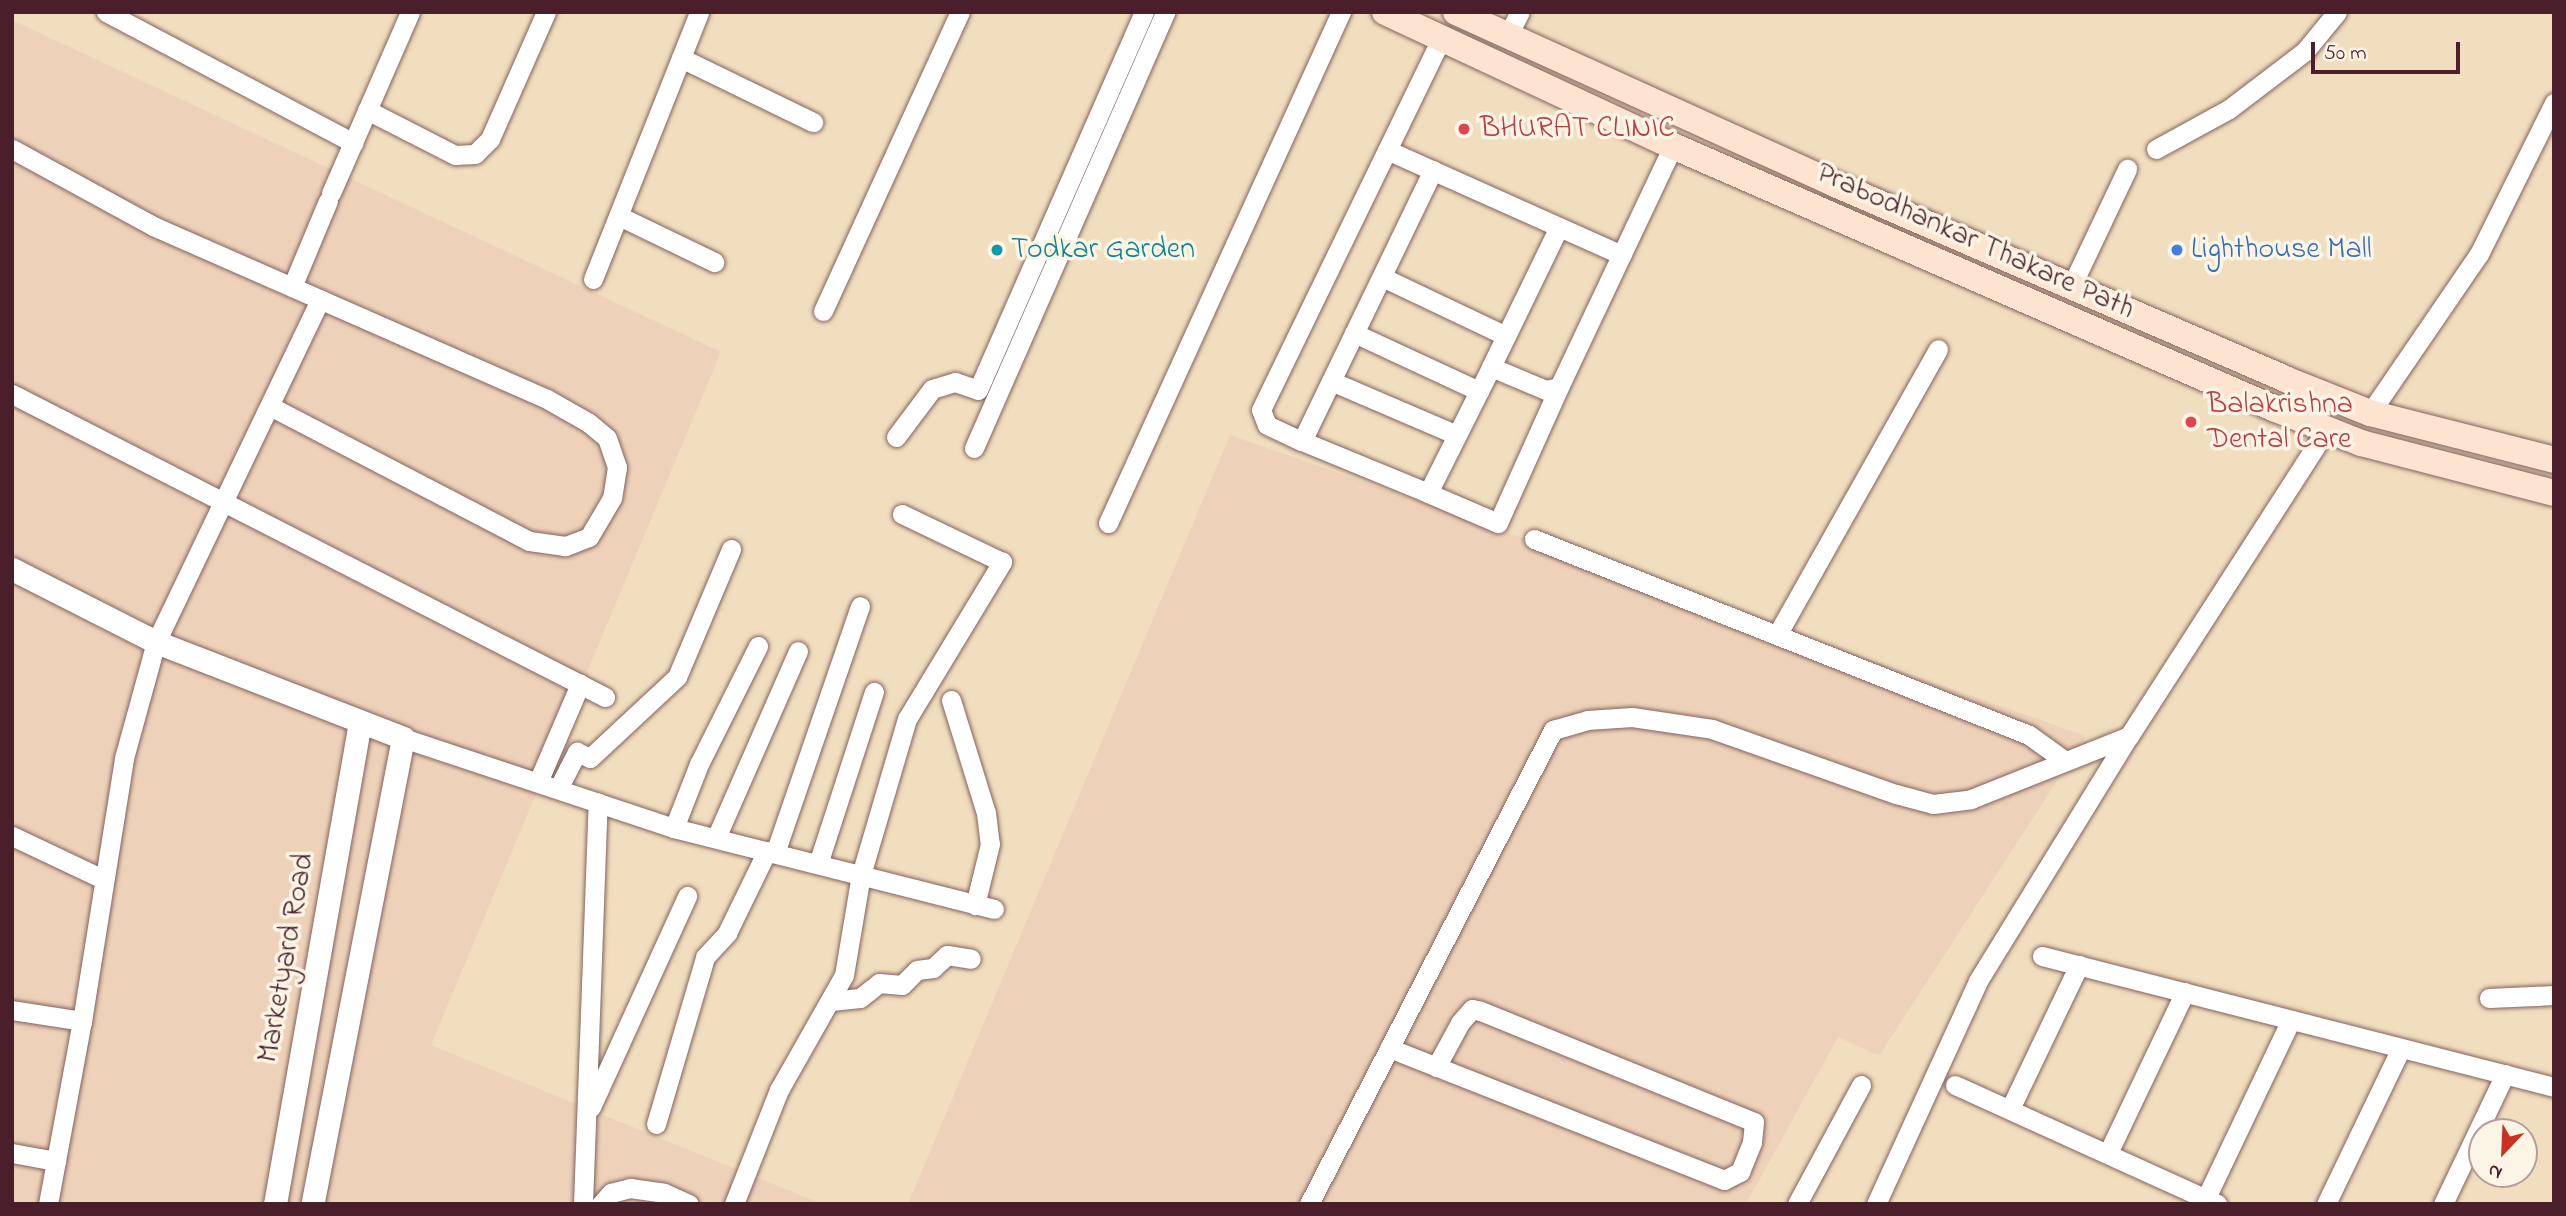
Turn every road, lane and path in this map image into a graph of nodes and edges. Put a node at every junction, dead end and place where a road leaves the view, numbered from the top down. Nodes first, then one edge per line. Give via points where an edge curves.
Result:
1 (106, 12) edge
2 (546, 12) edge
3 (699, 12) edge
4 (960, 12) edge
5 (1144, 12) edge
6 (1165, 12) edge
7 (1341, 12) edge
8 (1385, 12) edge
9 (1456, 12) edge
10 (1520, 12) edge
11 (2337, 12) edge
12 (404, 15) edge
13 (1507, 37) junction
14 (1441, 39) junction
15 (681, 58) junction
16 (1554, 58) junction
17 (1540, 86) junction
18 (2554, 103) edge
19 (367, 110) junction
20 (813, 122) dead end
21 (353, 144) junction
22 (1673, 146) junction
23 (12, 149) edge
24 (2156, 149) dead end
25 (1387, 150) junction
26 (2127, 169) dead end
27 (1433, 170) junction
28 (619, 216) junction
29 (1559, 227) junction
30 (1622, 255) junction
31 (714, 262) dead end
32 (1382, 277) junction
33 (593, 279) dead end
34 (292, 287) junction
35 (2071, 287) junction
36 (320, 299) junction
37 (823, 311) dead end
38 (1354, 334) junction
39 (1506, 336) junction
40 (1938, 349) dead end
41 (1491, 367) junction
42 (1331, 381) junction
43 (1559, 387) junction
44 (1479, 390) junction
45 (12, 394) edge
46 (270, 405) junction
47 (2370, 413) junction
48 (2327, 429) junction
49 (1457, 435) junction
50 (896, 437) dead end
51 (1301, 441) junction
52 (974, 448) dead end
53 (2554, 460) edge
54 (1428, 493) junction
55 (2554, 494) edge
56 (223, 504) junction
57 (902, 514) dead end
58 (1108, 523) dead end
59 (1534, 539) dead end
60 (731, 549) dead end
61 (12, 569) edge
62 (860, 606) dead end
63 (1777, 635) junction
64 (156, 642) junction
65 (758, 646) dead end
66 (798, 651) dead end
67 (580, 684) junction
68 (874, 692) dead end
69 (605, 697) dead end
70 (951, 700) dead end
71 (360, 723) junction
72 (2129, 736) junction
73 (403, 738) junction
74 (2065, 761) junction
75 (538, 782) junction
76 (558, 789) junction
77 (598, 802) junction
78 (674, 828) junction
79 (12, 836) edge
80 (716, 838) junction
81 (771, 852) junction
82 (818, 864) junction
83 (861, 875) junction
84 (103, 879) junction
85 (687, 896) dead end
86 (2042, 956) dead end
87 (971, 960) dead end
88 (2079, 965) junction
89 (2185, 992) junction
90 (2554, 995) edge
91 (2489, 998) dead end
92 (831, 1001) junction
93 (12, 1010) edge
94 (2291, 1020) junction
95 (82, 1021) junction
96 (1389, 1048) junction
97 (2401, 1048) junction
98 (1436, 1067) junction
99 (2505, 1074) junction
100 (1861, 1085) dead end
101 (1955, 1085) dead end
102 (2554, 1087) edge
103 (2010, 1109) junction
104 (587, 1110) junction
105 (656, 1124) dead end
106 (2109, 1151) junction
107 (12, 1153) edge
108 (56, 1161) junction
109 (2212, 1201) edge
110 (48, 1204) edge
111 (275, 1204) edge
112 (312, 1204) edge
113 (583, 1204) edge
114 (601, 1204) edge
115 (689, 1204) edge
116 (734, 1204) edge
117 (1309, 1204) edge
118 (1797, 1204) edge
119 (1876, 1204) edge
120 (2326, 1204) edge
121 (2443, 1204) edge

1 - 21 street
2 - 19 street via 490,139 475,154 455,155
3 - 15 street
4 - 37 street
5 - 50 street via 978,390 955,382 932,389
6 - 52 street
7 - 58 street
8 - 14 main road, Prabodhankar Thakare Path
9 - 13 main road, Prabodhankar Thakare Path
10 - 13 street
11 - 24 street via 2305,51 2230,108
12 - 19 street
13 - 16 main road, Prabodhankar Thakare Path
14 - 17 main road, Prabodhankar Thakare Path
14 - 25 street
15 - 20 street
15 - 28 street
16 - 17 street
16 - 35 main road, Prabodhankar Thakare Path
17 - 22 main road, Prabodhankar Thakare Path
18 - 47 street via 2479,254
19 - 21 street
21 - 34 street
22 - 30 street
22 - 48 main road, Prabodhankar Thakare Path
23 - 34 street via 153,226
25 - 27 street
25 - 51 street via 1261,410 1267,425
26 - 35 street
27 - 29 street
27 - 32 street
28 - 31 street
28 - 33 street
29 - 30 street
29 - 39 street
30 - 43 street
32 - 38 street
32 - 39 street
34 - 36 street
35 - 47 main road, Prabodhankar Thakare Path
36 - 46 street
36 - 46 street via 547,399 589,423 607,438 617,467 612,498 589,537 565,546 529,541
38 - 42 street
38 - 44 street
39 - 41 street
40 - 63 street
41 - 43 street via 1546,390
41 - 44 street
42 - 49 street
42 - 51 street
43 - 54 street via 1498,523
44 - 49 street
45 - 56 street
46 - 56 street
47 - 53 main road, Prabodhankar Thakare Path
48 - 55 main road, Prabodhankar Thakare Path via 2361,443
48 - 72 street
49 - 54 street
51 - 54 street
56 - 64 street
56 - 67 street
57 - 83 street via 1002,562 907,719
59 - 63 street
60 - 76 street via 677,677 590,758 577,752
61 - 64 street
62 - 81 street
63 - 74 street via 2029,735
64 - 71 street
64 - 84 street via 124,758
65 - 78 street via 699,764
66 - 80 street
67 - 69 street
67 - 75 street
68 - 82 street
70 - 83 street via 988,834 984,907
71 - 73 street
71 - 111 street, Marketyard Road
72 - 74 street
72 - 119 street via 1978,981
73 - 75 street
73 - 112 street
74 - 96 street via 1971,799 1933,804 1712,729 1632,718 1587,720 1553,730
75 - 76 street
76 - 77 street
77 - 78 street
77 - 104 street
78 - 80 street
79 - 84 street
80 - 81 street
81 - 82 street
81 - 105 street via 727,933 705,957
82 - 83 street
83 - 92 street via 852,940
84 - 95 street
85 - 104 street via 621,1034 595,1105
86 - 88 street
87 - 92 street via 947,955 933,968 917,970 902,985 879,983 860,998
88 - 89 street
88 - 103 street
89 - 94 street
89 - 106 street
90 - 91 street
92 - 116 street via 779,1090 742,1174
93 - 95 street
94 - 97 street
94 - 109 street
95 - 108 street
96 - 98 street
96 - 117 street
97 - 99 street
97 - 120 street
98 - 98 street via 1724,1181 1740,1172 1752,1142 1754,1122 1472,1009
99 - 102 street
99 - 121 street
100 - 118 street
101 - 103 street
103 - 106 street
104 - 113 street
106 - 109 street
107 - 108 street
108 - 110 street
114 - 115 street via 611,1194 630,1188 664,1193

